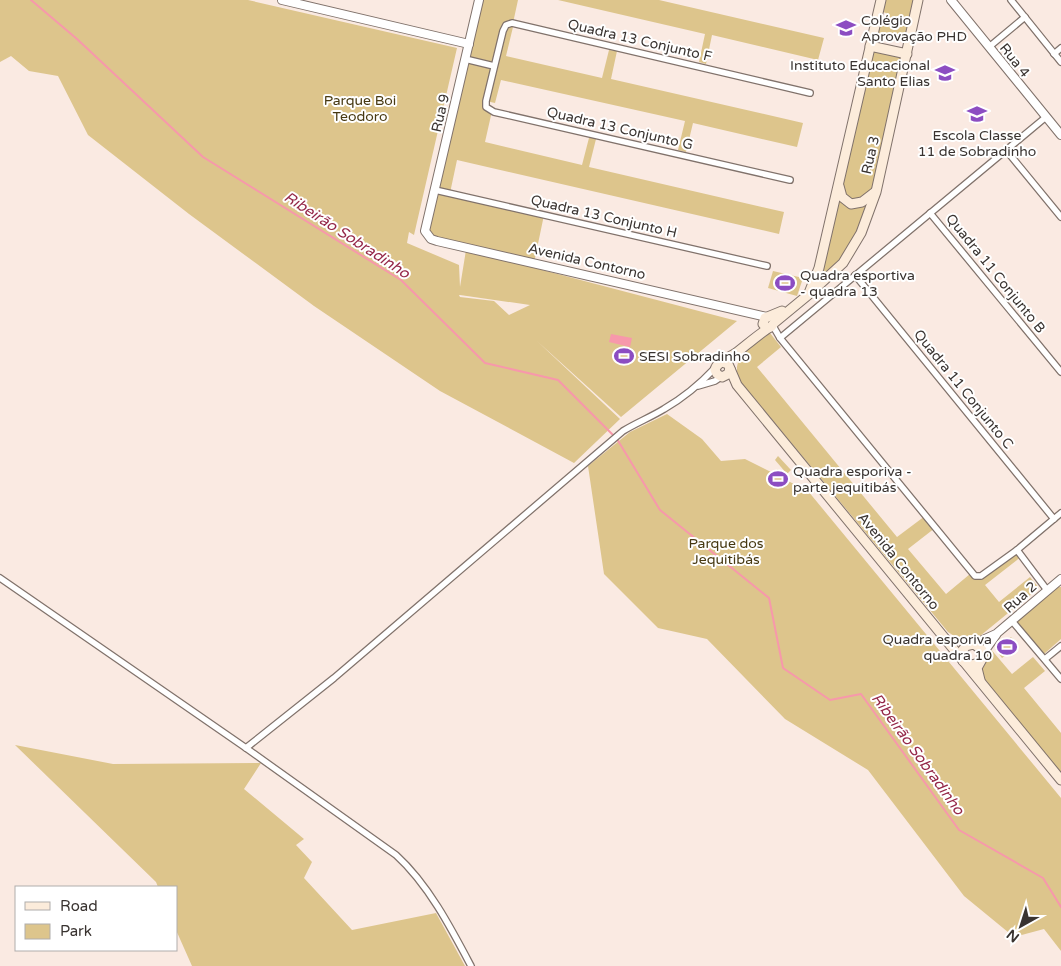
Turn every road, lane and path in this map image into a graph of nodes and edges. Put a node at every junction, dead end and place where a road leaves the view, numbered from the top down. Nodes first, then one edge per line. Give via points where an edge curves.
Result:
1 (282, 0) edge
2 (479, 0) edge
3 (881, 0) edge
4 (918, 0) edge
5 (951, 0) edge
6 (1011, 0) edge
7 (1025, 16) junction
8 (469, 44) junction
9 (870, 46) junction
10 (989, 47) junction
11 (1061, 48) edge
12 (907, 54) junction
13 (1054, 54) junction
14 (465, 59) junction
15 (1061, 62) edge
16 (494, 66) junction
17 (810, 93) dead end
18 (1046, 117) junction
19 (1061, 135) edge
20 (1006, 150) junction
21 (790, 180) dead end
22 (838, 183) junction
23 (435, 190) junction
24 (876, 192) junction
25 (930, 213) junction
26 (1061, 217) edge
27 (426, 232) joint
28 (767, 266) dead end
29 (819, 268) junction
30 (831, 275) junction
31 (855, 275) junction
32 (808, 295) junction
33 (768, 322) junction
34 (780, 338) junction
35 (722, 367) junction
36 (1061, 372) edge
37 (721, 377) junction
38 (737, 385) junction
39 (698, 386) junction
40 (1061, 513) edge
41 (1054, 519) junction
42 (1017, 550) junction
43 (0, 578) edge
44 (1061, 578) edge
45 (1047, 590) junction
46 (1012, 621) junction
47 (996, 634) junction
48 (945, 638) junction
49 (970, 645) junction
50 (1061, 646) edge
51 (982, 653) junction
52 (1045, 660) junction
53 (963, 661) junction
54 (979, 663) junction
55 (1061, 679) edge
56 (980, 682) junction
57 (246, 748) junction
58 (1061, 780) edge
59 (471, 966) edge

1 - 8 street
2 - 8 street, Rua 9
3 - 9 main road, Rua 3
4 - 12 main road, Rua 3
5 - 10 street, Rua 4
6 - 7 street
7 - 10 street
7 - 13 street
8 - 14 street, Rua 9
9 - 12 main road
9 - 22 main road, Rua 3
10 - 18 street, Rua 4
11 - 13 street
12 - 24 main road, Rua 3
13 - 15 street
14 - 16 street
14 - 23 street, Rua 9
16 - 17 street, Quadra 13 Conjunto F via 503,31 512,23
16 - 21 street, Quadra 13 Conjunto G via 485,105 491,111
18 - 19 street, Rua 4
18 - 20 street
20 - 25 street
20 - 26 street
22 - 24 main road via 842,197 851,204 862,202
22 - 29 main road, Rua 3
23 - 27 street, Rua 9
23 - 28 street, Quadra 13 Conjunto H
24 - 30 main road, Rua 3 via 853,249
25 - 31 street
25 - 36 street, Quadra 11 Conjunto B
27 - 33 street, Avenida Contorno via 436,241 746,311
29 - 30 main road
29 - 32 main road, Rua 3
30 - 32 main road, Rua 3
31 - 34 street
31 - 41 street, Quadra 11 Conjunto C
32 - 33 main road, Rua 3
33 - 34 street
33 - 35 main road
34 - 42 street via 973,575 981,576
35 - 37 main road via 728,374
35 - 38 main road, Avenida Contorno
35 - 39 street
37 - 38 main road, Avenida Contorno
37 - 39 street
38 - 48 main road, Avenida Contorno
39 - 57 street via 665,409 623,431
40 - 41 street
41 - 42 street
42 - 45 street
43 - 57 street
44 - 45 street, Rua 2
45 - 46 street, Rua 2
46 - 47 street, Rua 2
46 - 52 street
47 - 49 street, Rua 2
47 - 51 street, Rua 2
48 - 49 main road
48 - 53 main road, Avenida Contorno
49 - 51 main road via 980,647
49 - 53 main road via 961,654
50 - 52 street
51 - 54 main road
52 - 55 street
53 - 54 main road via 971,666
53 - 56 main road, Avenida Contorno
54 - 56 main road
56 - 58 main road
57 - 59 street via 377,840 412,869

